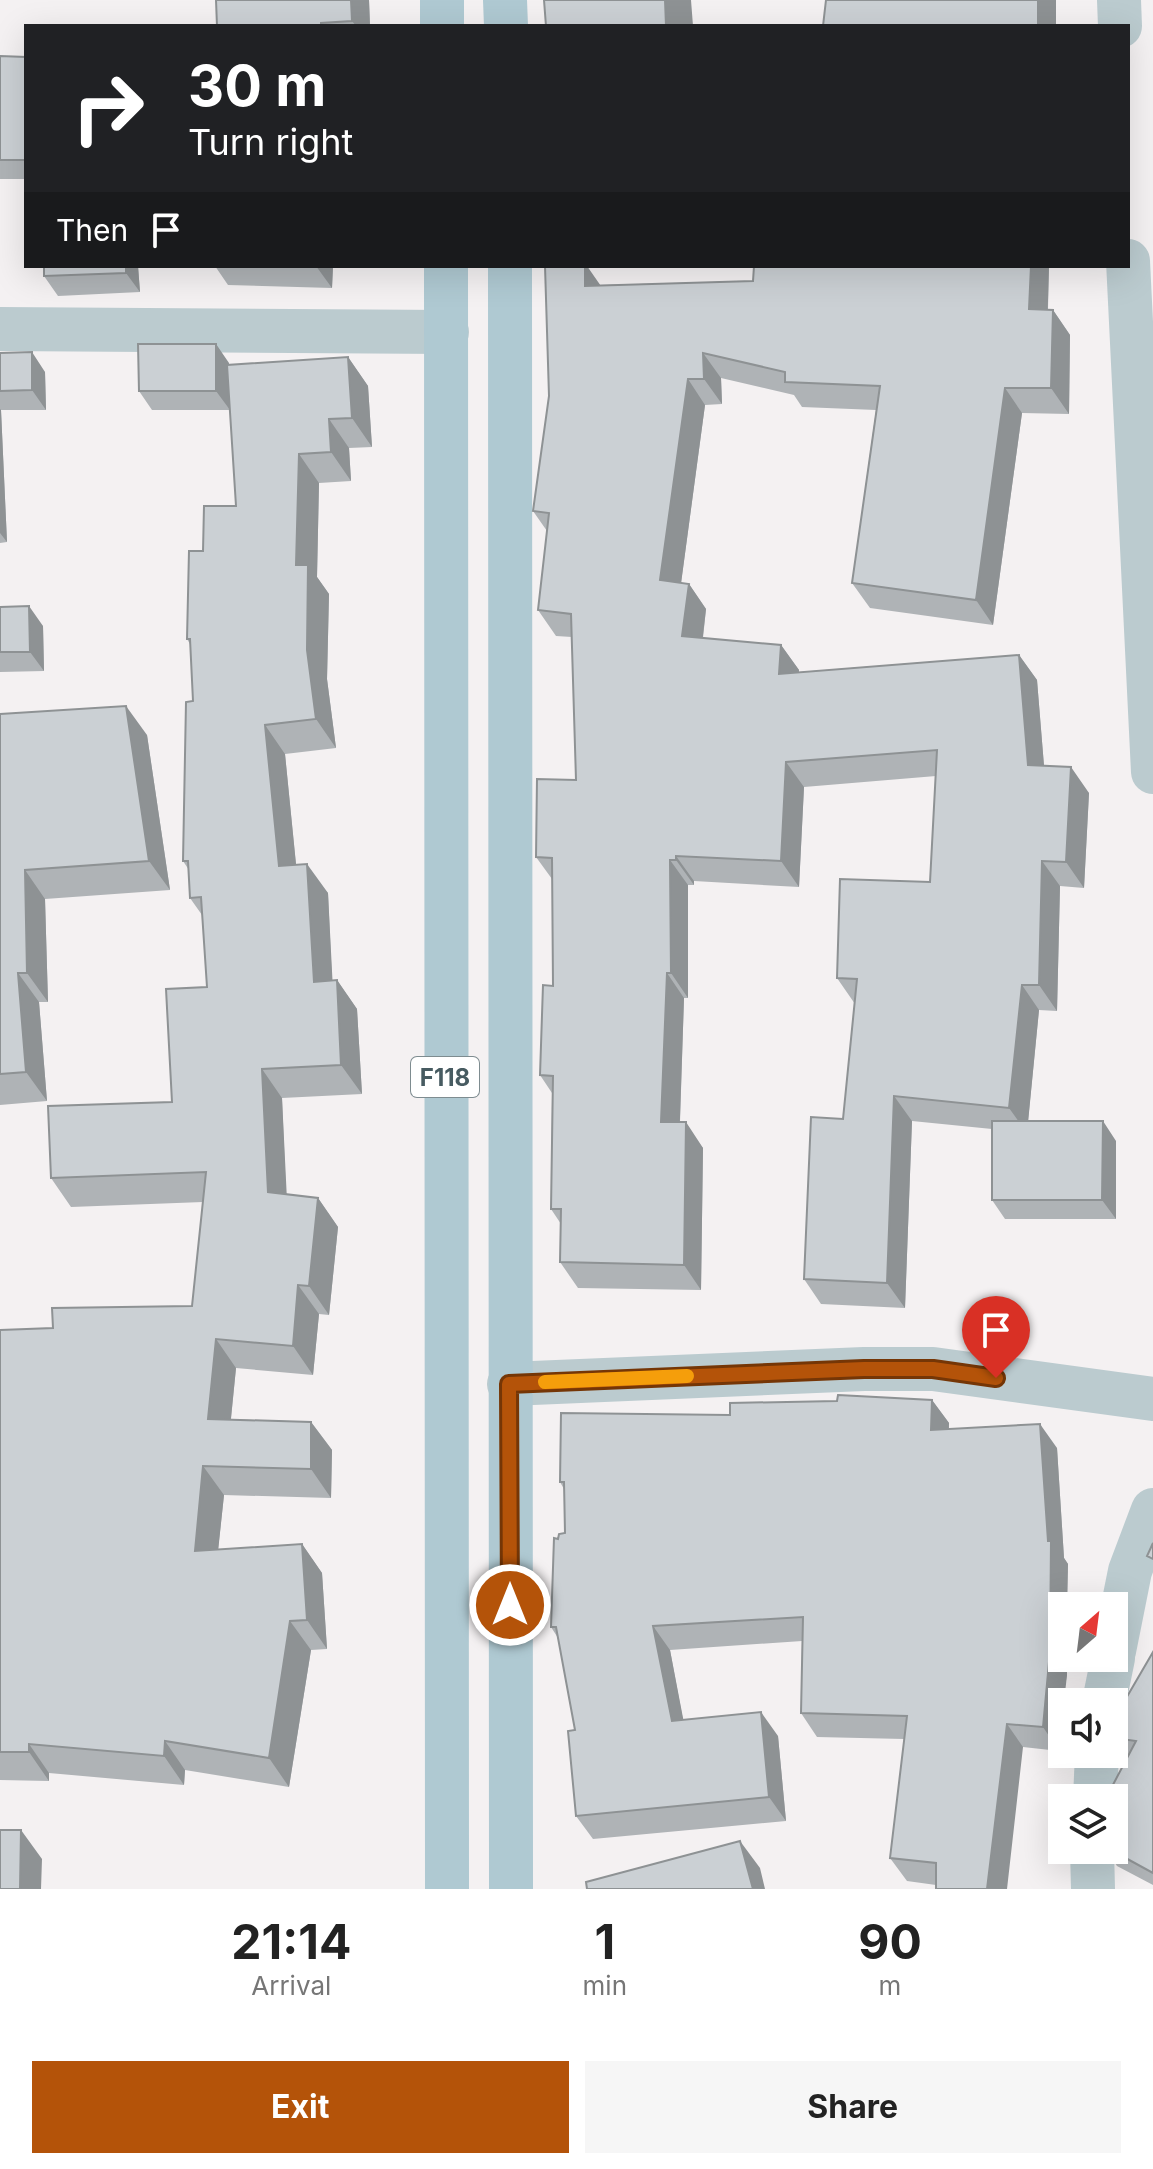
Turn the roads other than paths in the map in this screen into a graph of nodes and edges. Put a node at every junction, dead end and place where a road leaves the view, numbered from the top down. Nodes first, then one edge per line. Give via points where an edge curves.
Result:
1 (442, 0) edge
2 (505, 0) edge
3 (1119, 0) edge
4 (442, 24) edge
5 (506, 24) edge
6 (1120, 24) edge
7 (446, 268) edge
8 (510, 268) edge
9 (1128, 268) edge
10 (0, 329) edge
11 (447, 332) junction
12 (1153, 772) edge
13 (509, 1384) junction
14 (1153, 1399) edge
15 (1153, 1510) edge
16 (1126, 1592) edge
17 (1092, 1864) edge
18 (447, 1889) edge
19 (511, 1889) edge
20 (1093, 1889) edge

1 - 4 main road
2 - 5 main road
3 - 6 street
7 - 11 main road, F118
8 - 13 main road, F118
9 - 12 street
10 - 11 street
11 - 18 main road, F118
13 - 14 street via 933,1369
13 - 19 main road, F118
15 - 16 street
17 - 20 street

